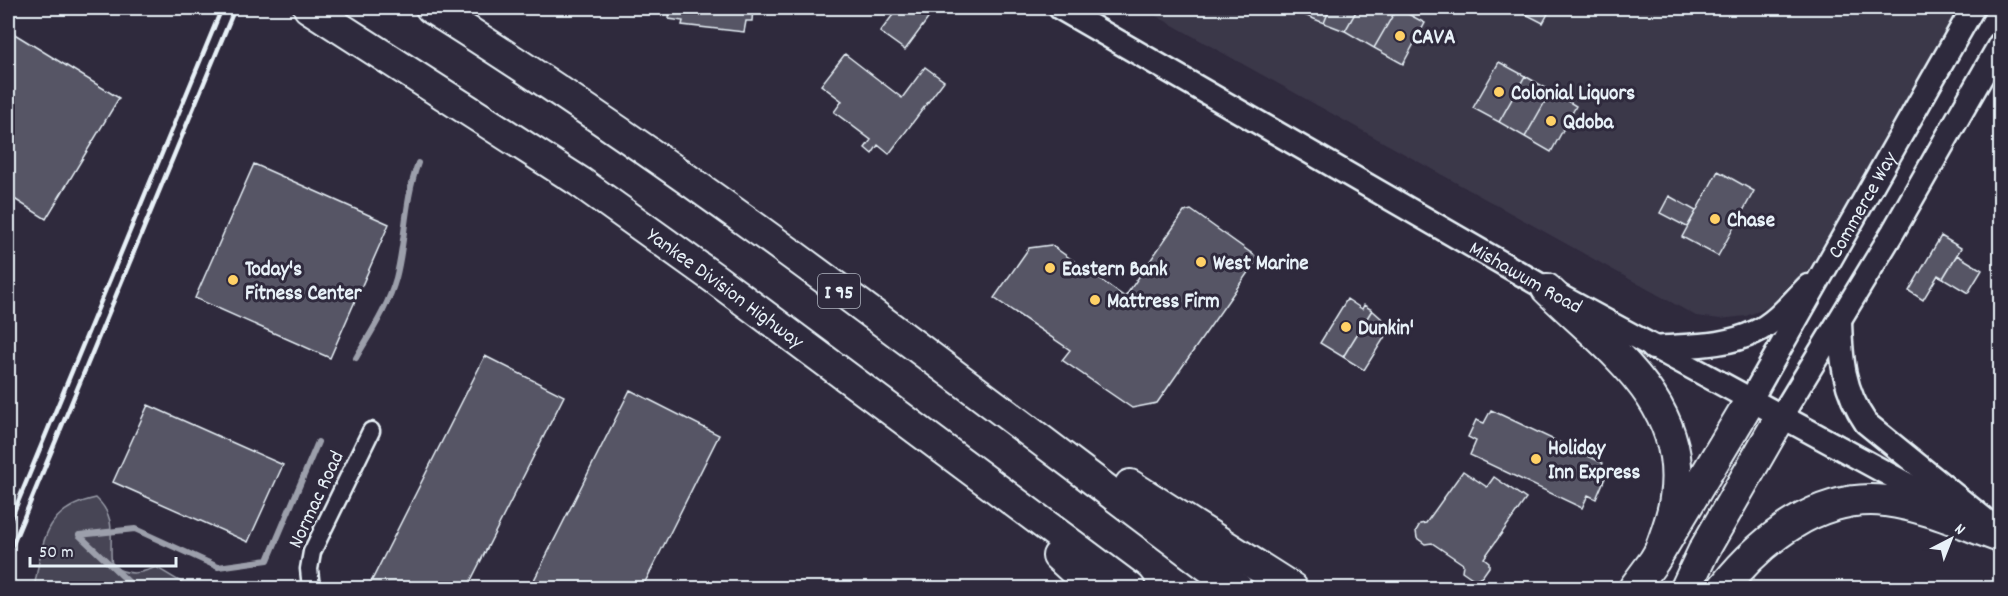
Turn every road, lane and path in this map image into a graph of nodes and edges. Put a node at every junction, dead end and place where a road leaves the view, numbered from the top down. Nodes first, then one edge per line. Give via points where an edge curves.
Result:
1 (309, 8) edge
2 (430, 8) edge
3 (1060, 8) edge
4 (1974, 8) edge
5 (2001, 45) edge
6 (1828, 266) junction
7 (1547, 289) junction
8 (1840, 320) junction
9 (885, 325) junction
10 (1653, 348) junction
11 (1750, 401) junction
12 (1780, 418) junction
13 (371, 431) dead end
14 (939, 446) junction
15 (2001, 534) edge
16 (1660, 550) junction
17 (311, 588) edge
18 (1094, 588) edge
19 (1130, 588) edge
20 (1237, 588) edge
21 (1292, 588) edge
22 (1634, 588) edge
23 (1686, 588) edge
24 (1723, 588) edge

1 - 14 highway, Yankee Division Highway via 580,182
2 - 9 highway, I 95 via 557,88
3 - 7 main road, Mishawum Road
4 - 6 main road, Commerce Way
5 - 8 main road, Commerce Way
6 - 10 main road via 1771,322 1755,332 1717,344
6 - 11 main road, Commerce Way
7 - 10 main road, Mishawum Road
7 - 16 highway via 1650,393 1669,426 1677,486
8 - 12 main road, Commerce Way
8 - 15 main road via 1845,381 1866,423
9 - 20 highway, I 95
9 - 21 highway
10 - 11 main road, Mishawum Road
11 - 12 main road, Mishawum Road
11 - 16 highway
12 - 15 main road, Mishawum Road
12 - 23 highway
13 - 17 street, Normac Road via 312,552
14 - 18 highway
14 - 19 highway, Yankee Division Highway
15 - 24 highway via 1886,501 1837,504 1814,512 1777,534
16 - 22 highway

